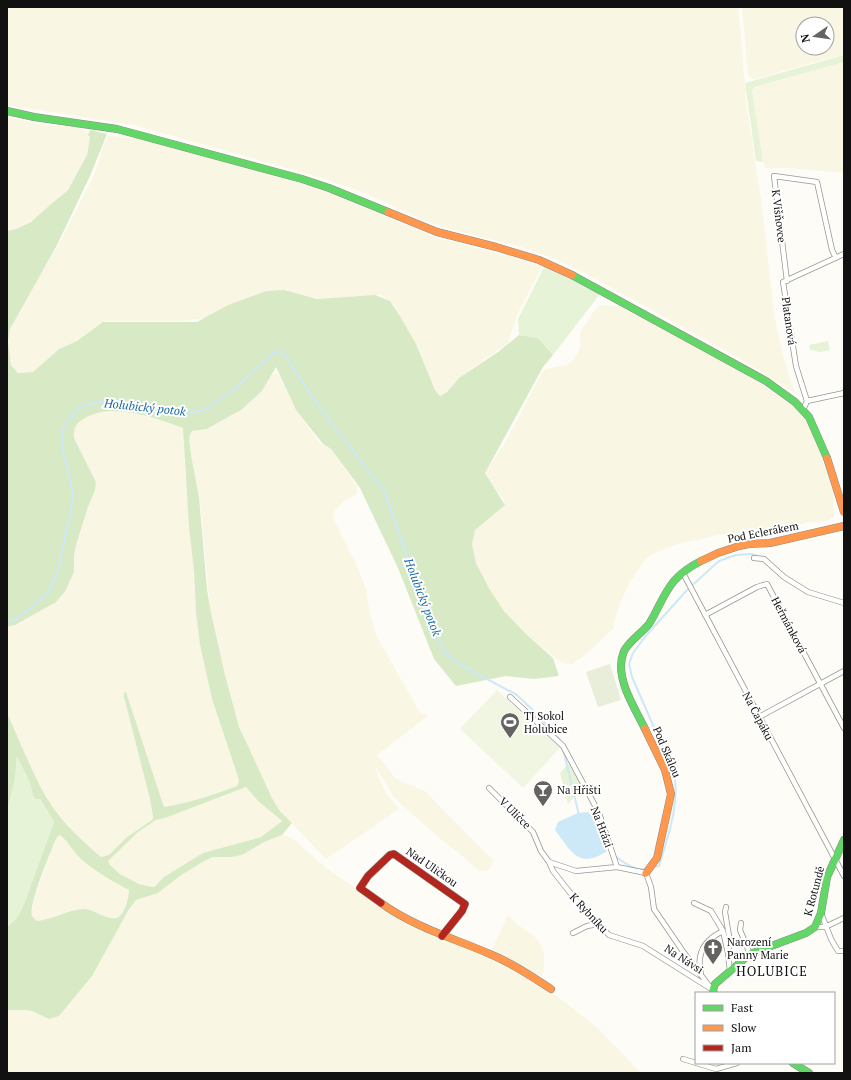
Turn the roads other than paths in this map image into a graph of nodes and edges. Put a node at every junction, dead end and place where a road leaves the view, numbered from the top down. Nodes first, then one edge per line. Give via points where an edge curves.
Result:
1 (7, 111) edge
2 (844, 254) edge
3 (836, 258) junction
4 (787, 281) junction
5 (844, 393) edge
6 (807, 401) junction
7 (803, 410) junction
8 (844, 512) edge
9 (844, 526) edge
10 (754, 558) dead end
11 (683, 573) junction
12 (844, 603) edge
13 (705, 615) junction
14 (844, 672) edge
15 (820, 684) junction
16 (624, 687) joint
17 (510, 697) dead end
18 (759, 717) junction
19 (844, 728) edge
20 (489, 788) dead end
21 (844, 840) edge
22 (835, 858) junction
23 (549, 862) junction
24 (617, 867) junction
25 (646, 873) junction
26 (844, 876) edge
27 (694, 903) dead end
28 (726, 907) dead end
29 (821, 913) junction
30 (844, 918) edge
31 (741, 923) dead end
32 (598, 924) junction
33 (826, 926) junction
34 (815, 927) junction
35 (723, 931) junction
36 (573, 933) dead end
37 (442, 936) junction
38 (643, 946) joint
39 (844, 951) edge
40 (728, 953) junction
41 (750, 954) junction
42 (730, 972) junction
43 (702, 978) junction
44 (551, 989) dead end
45 (713, 992) edge
46 (683, 1059) dead end
47 (695, 1063) edge
48 (700, 1064) edge
49 (734, 1064) edge
50 (795, 1064) edge
51 (809, 1073) edge

1 - 7 street via 22,116 96,124 302,179 437,232 539,260 580,279 766,381
2 - 3 street, Platanová
3 - 4 street, Platanová
3 - 4 street, K Višňovce via 817,182 774,176
4 - 6 street, Platanová via 783,282 796,366
5 - 6 street
6 - 7 street
7 - 8 street via 821,440
9 - 11 street, Pod Eclerákem via 724,551 702,560
10 - 12 street via 764,559 808,592
11 - 13 street, Na Čapáku
11 - 16 street, Pod Eclerákem via 665,594 650,622 624,649 619,667
13 - 15 street, Heřmánková via 767,584
13 - 18 street, Na Čapáku
14 - 15 street
15 - 18 street
15 - 19 street, Heřmánková
16 - 25 street, Pod Skálou via 669,782 669,806 664,833 657,858
17 - 24 street, Na Hrázi via 563,746 599,813
18 - 22 street, Na Čapáku
20 - 23 street, V Uličce via 533,832 540,851
21 - 22 street, K Rotundě
22 - 26 street, Na Čapáku
22 - 29 street, K Rotundě via 827,877
23 - 24 street via 576,871
23 - 32 street, K Rybníku via 579,904
24 - 25 street
25 - 43 street, Na Návsi via 654,909
27 - 35 street via 712,911
28 - 40 street via 730,942
29 - 33 street
29 - 34 street, K Rotundě
30 - 33 street
31 - 41 street via 740,930
32 - 36 street
32 - 38 street, K Rybníku via 609,935
33 - 34 street
33 - 39 street via 838,951
34 - 41 street, K Rotundě via 806,933
35 - 40 street
35 - 43 street, Na Návsi via 713,936 699,955
37 - 37 street, Nad Uličkou via 465,904 394,854 390,855 368,876 360,888 392,911
37 - 44 street, Nad Uličkou via 491,954
38 - 45 street, Na Návsi
40 - 42 street
41 - 42 street
42 - 45 street via 715,984
43 - 45 street, Na Návsi
46 - 47 street
48 - 49 street via 716,1069
50 - 51 street

